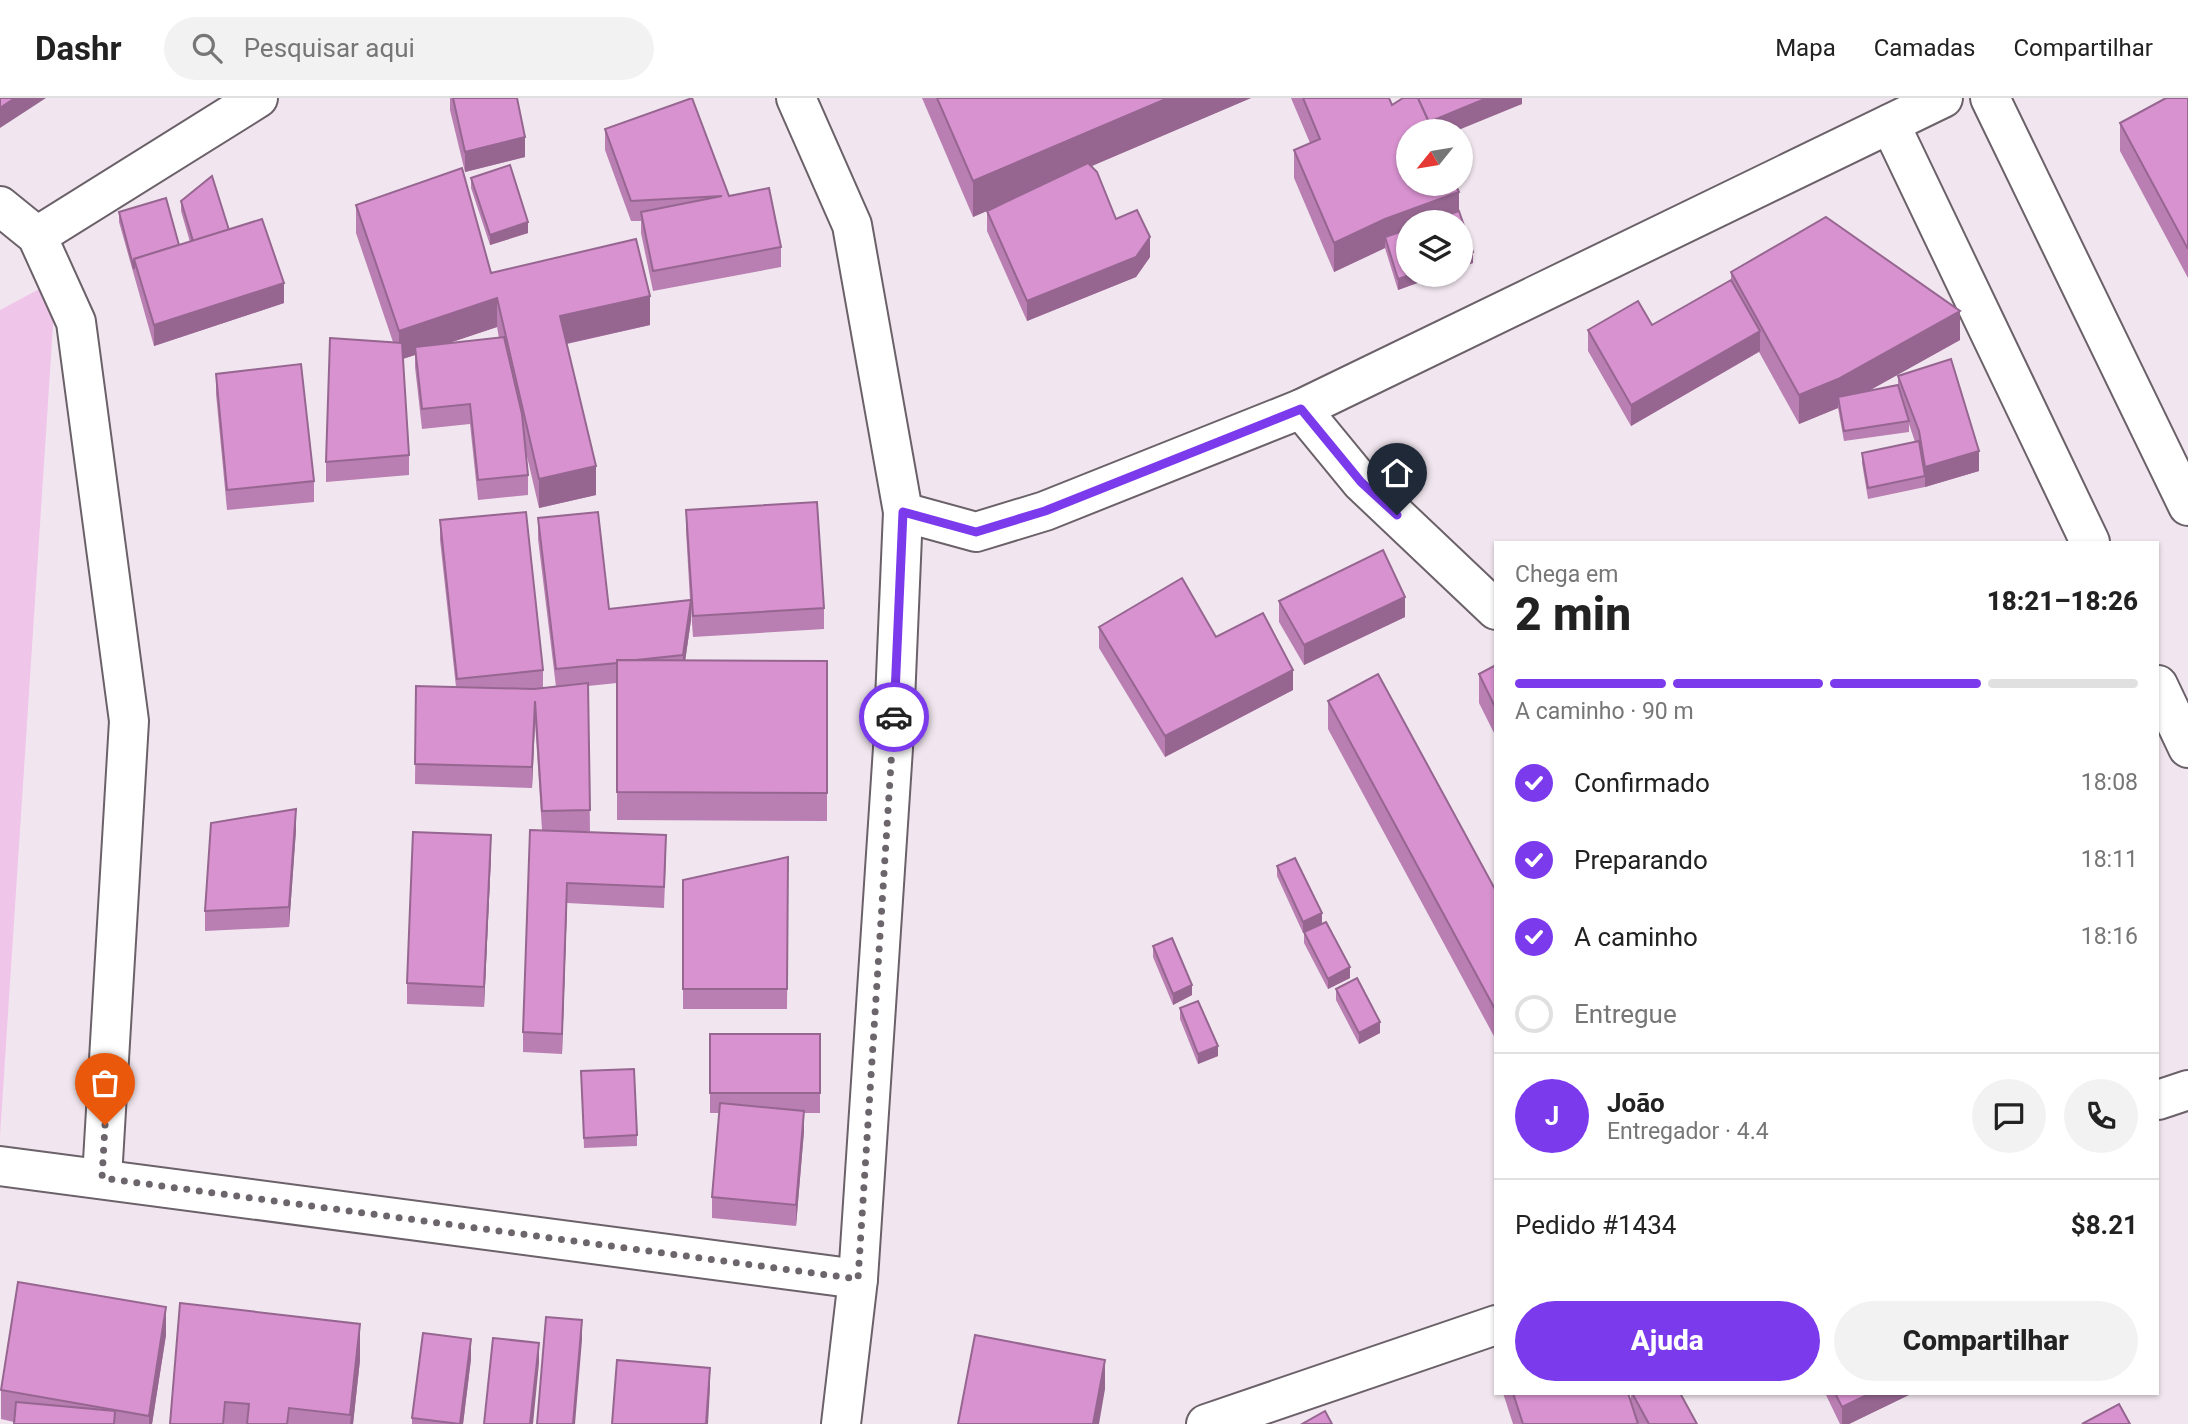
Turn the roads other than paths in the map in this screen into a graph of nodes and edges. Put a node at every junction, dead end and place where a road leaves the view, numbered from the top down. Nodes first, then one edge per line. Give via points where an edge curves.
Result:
1 (258, 98) edge
2 (796, 98) edge
3 (1943, 98) edge
4 (1990, 98) edge
5 (1890, 124) junction
6 (0, 206) edge
7 (37, 236) junction
8 (1301, 409) junction
9 (2188, 506) edge
10 (903, 512) junction
11 (2090, 541) edge
12 (1494, 608) edge
13 (2159, 687) edge
14 (2188, 748) edge
15 (2188, 1090) edge
16 (2159, 1100) edge
17 (0, 1166) edge
18 (102, 1178) junction
19 (858, 1279) junction
20 (1494, 1326) edge
21 (841, 1424) edge
22 (1206, 1424) edge

1 - 7 street
2 - 10 street via 852,225
3 - 5 street
4 - 9 street
5 - 8 street
5 - 11 street
6 - 7 street
7 - 18 street via 76,322 129,721
8 - 10 street via 1045,511 976,532
8 - 12 street via 1361,482
10 - 19 street via 893,748
13 - 14 street
15 - 16 street
17 - 18 street
18 - 19 street
19 - 21 street
20 - 22 street

